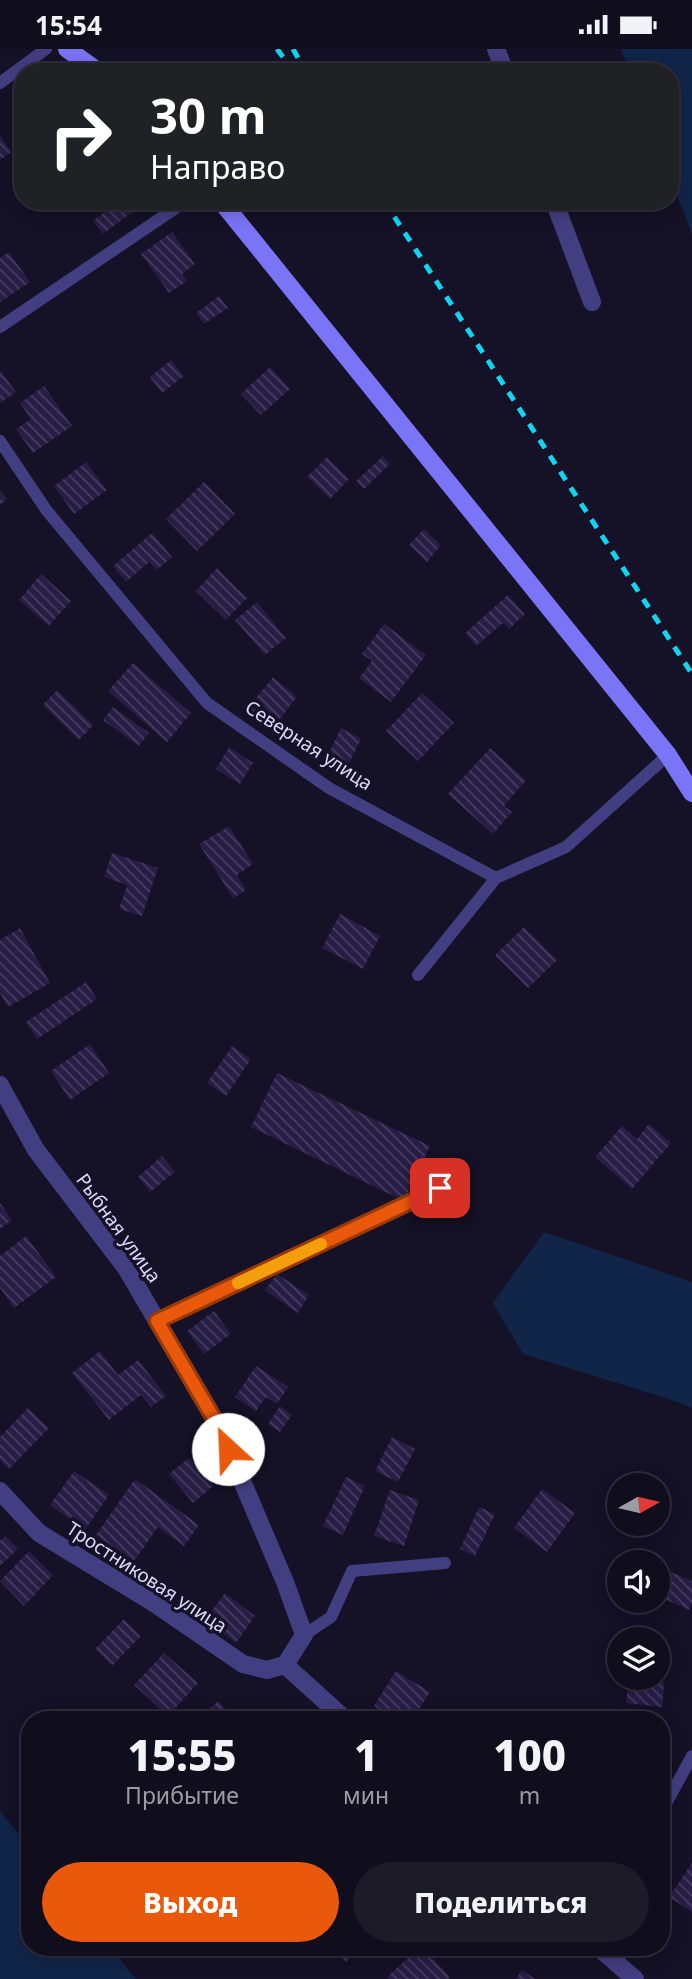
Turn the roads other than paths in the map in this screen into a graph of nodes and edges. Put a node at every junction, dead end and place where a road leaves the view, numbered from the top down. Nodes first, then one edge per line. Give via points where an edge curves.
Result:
1 (46, 49) edge
2 (67, 49) edge
3 (27, 63) edge
4 (86, 63) edge
5 (173, 210) edge
6 (228, 210) edge
7 (557, 210) edge
8 (592, 302) dead end
9 (0, 327) edge
10 (0, 441) edge
11 (668, 755) junction
12 (692, 793) edge
13 (496, 878) junction
14 (418, 975) dead end
15 (0, 1085) edge
16 (440, 1188) dead end
17 (157, 1321) junction
18 (0, 1491) edge
19 (445, 1563) dead end
20 (304, 1635) junction
21 (285, 1665) junction
22 (336, 1711) edge
23 (692, 1756) edge
24 (670, 1796) edge
25 (608, 1956) edge
26 (635, 1979) edge

1 - 3 lane
2 - 4 street
5 - 9 lane
6 - 11 street
7 - 8 street
10 - 13 lane, Северная улица via 47,512 207,703 329,788
11 - 12 street
11 - 13 lane via 566,847
13 - 14 lane
15 - 17 street, Рыбная улица via 36,1150 126,1268
16 - 17 lane
17 - 20 street, Рыбная улица via 219,1427
18 - 21 street, Тростниковая улица via 39,1533 243,1664 267,1670
19 - 20 lane via 352,1571 331,1617
20 - 21 street
21 - 22 street
23 - 24 lane
25 - 26 street

